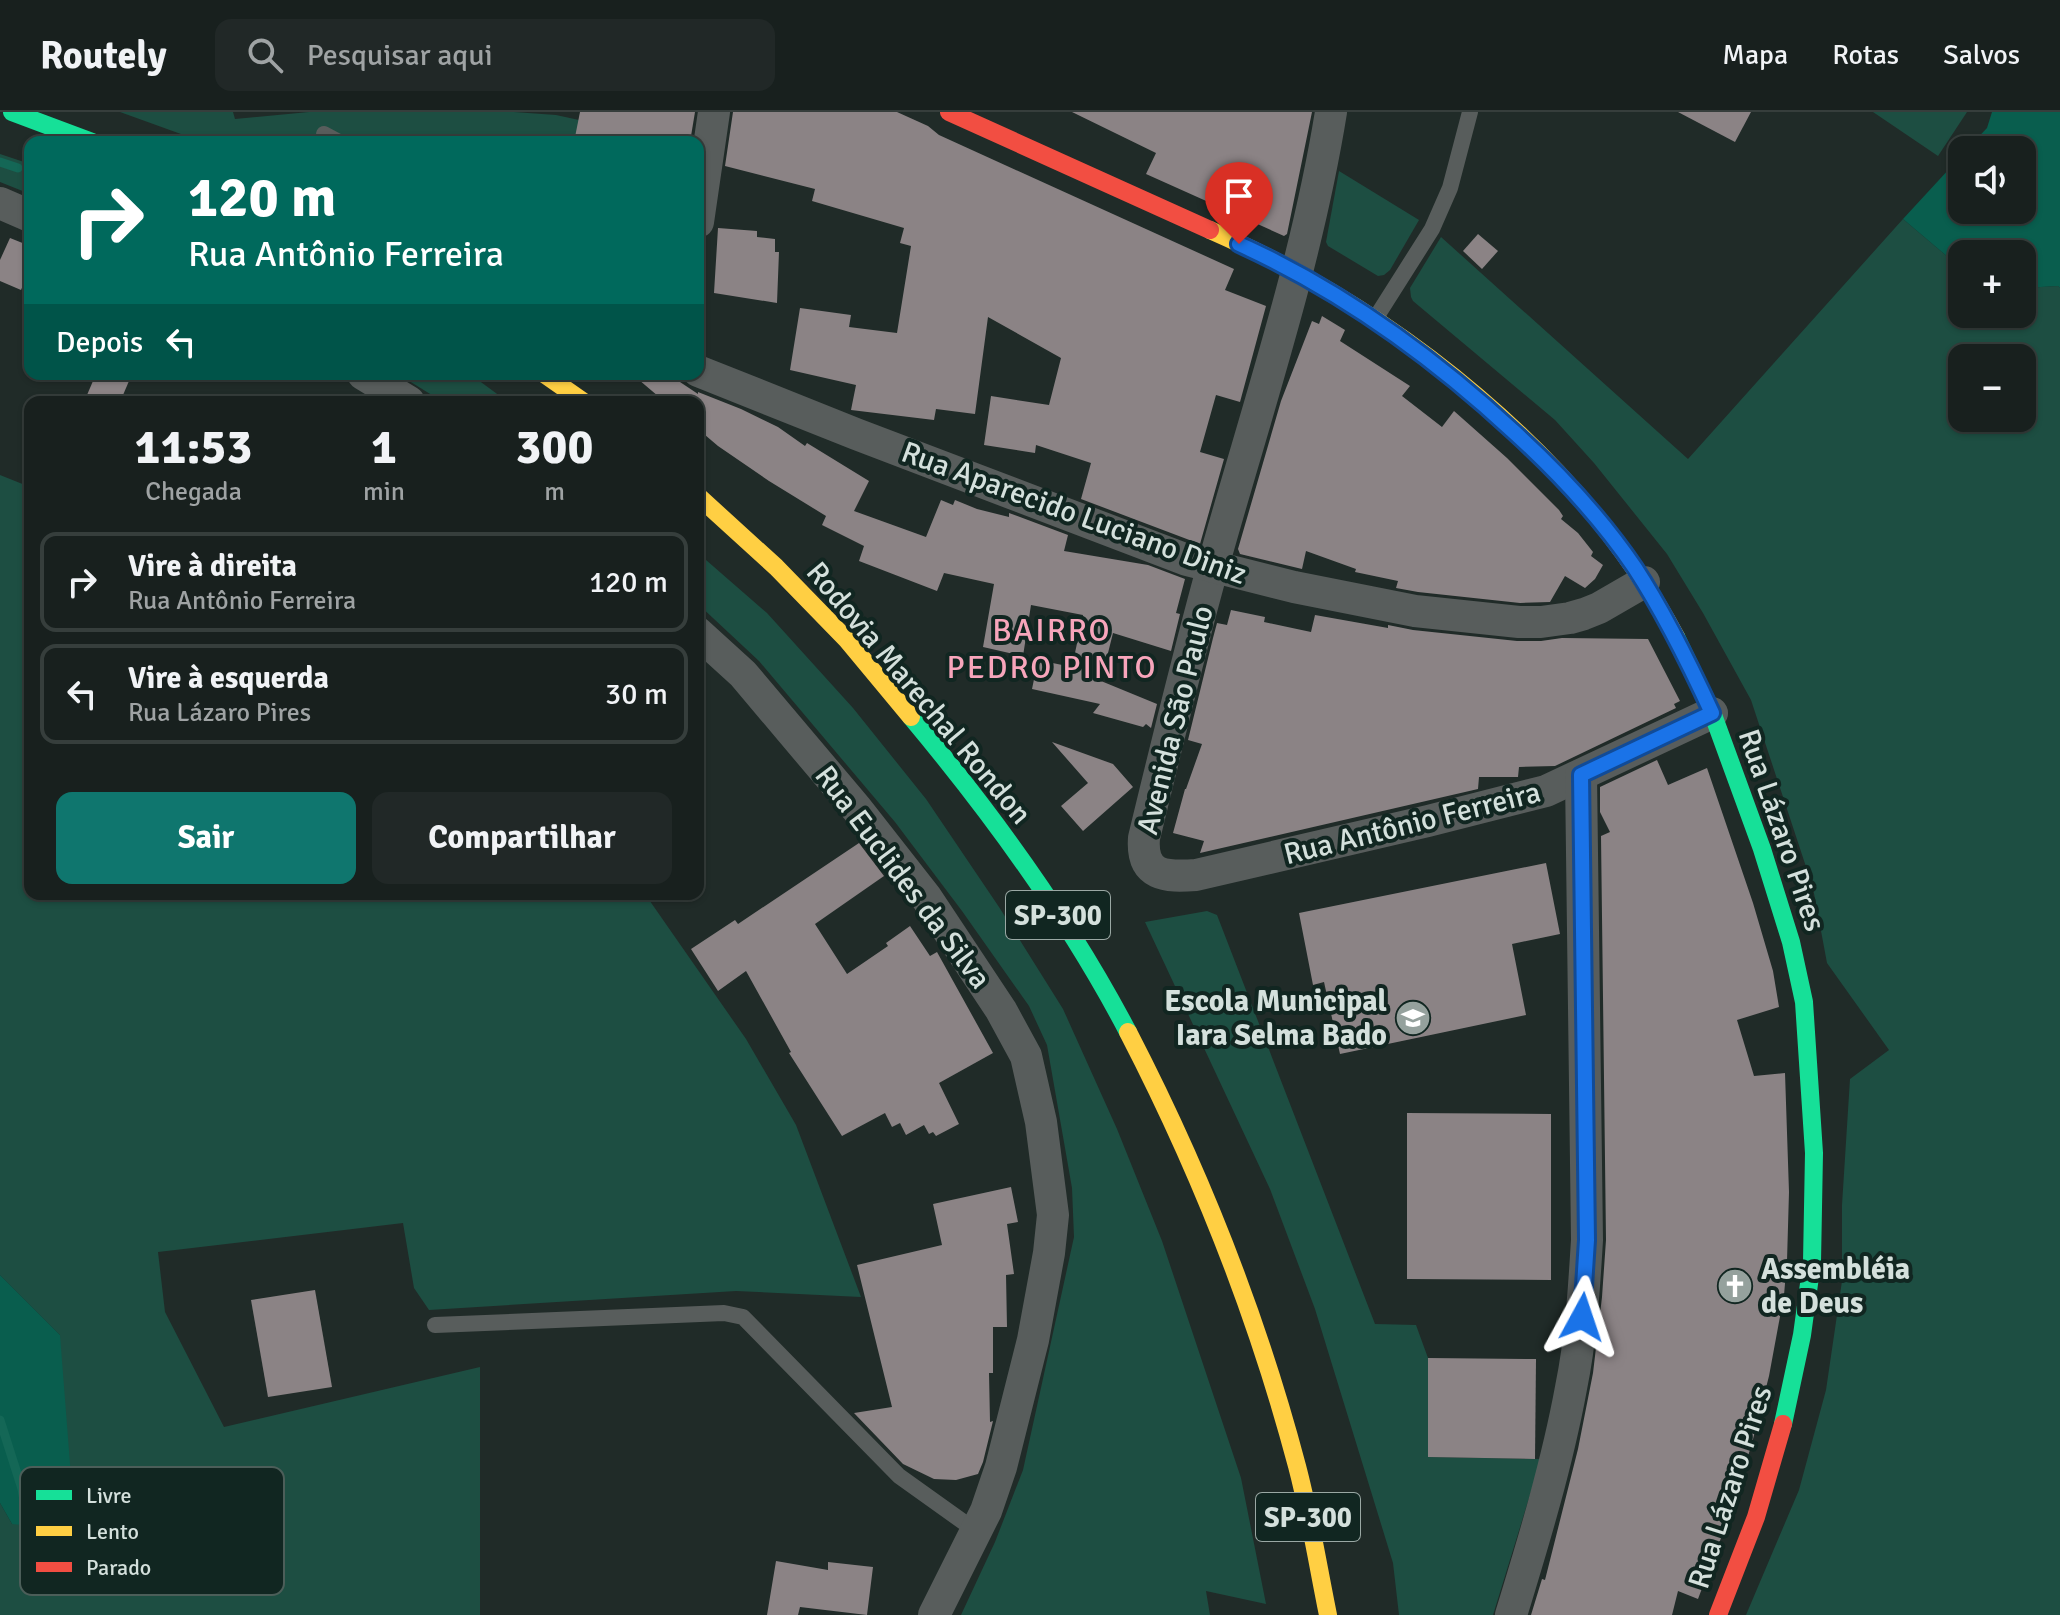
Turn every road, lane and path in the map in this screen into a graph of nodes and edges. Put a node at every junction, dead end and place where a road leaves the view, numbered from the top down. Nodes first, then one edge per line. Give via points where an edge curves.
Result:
1 (12, 112) edge
2 (714, 112) edge
3 (949, 112) edge
4 (1331, 112) edge
5 (1470, 112) edge
6 (76, 136) edge
7 (704, 181) edge
8 (0, 203) edge
9 (24, 213) edge
10 (1297, 274) junction
11 (1374, 321) junction
12 (704, 373) edge
13 (373, 380) edge
14 (553, 380) edge
15 (399, 396) edge
16 (575, 396) edge
17 (704, 501) edge
18 (1213, 566) junction
19 (1644, 582) junction
20 (704, 638) edge
21 (1712, 713) junction
22 (1581, 775) junction
23 (1149, 863) joint
24 (435, 1325) dead end
25 (976, 1531) junction
26 (934, 1615) edge
27 (1328, 1615) edge
28 (1511, 1615) edge
29 (1718, 1615) edge

1 - 6 street
2 - 7 street
3 - 10 street, Rua Lázaro Pires
4 - 10 street, Avenida São Paulo
5 - 11 lane via 1450,188 1432,229
8 - 9 street
10 - 11 street, Rua Lázaro Pires
10 - 18 street, Avenida São Paulo
11 - 19 street, Rua Lázaro Pires via 1449,375 1531,447 1610,533
12 - 18 street, Rua Aparecido Luciano Diniz
13 - 15 street
14 - 16 street
17 - 27 street, Rodovia Marechal Rondon / SP-300 via 847,640 960,775 1105,989 1165,1104 1257,1331 1298,1469
18 - 19 street, Rua Aparecido Luciano Diniz via 1384,606 1519,622 1584,614
18 - 23 street, Avenida São Paulo via 1144,838
19 - 21 street, Rua Lázaro Pires
20 - 25 street, Rua Euclides da Silva via 743,674 926,897 1026,1056 1053,1215 1033,1340 1010,1436
21 - 22 street, Rua Antônio Ferreira
21 - 29 street, Rua Lázaro Pires via 1760,843 1802,990 1814,1181 1808,1302 1791,1392 1761,1502
22 - 23 street, Rua Antônio Ferreira via 1546,791 1196,875 1171,877
22 - 28 street via 1584,1294 1562,1433
24 - 25 lane via 724,1313 743,1317 899,1476
25 - 26 street, Rua Euclides da Silva

